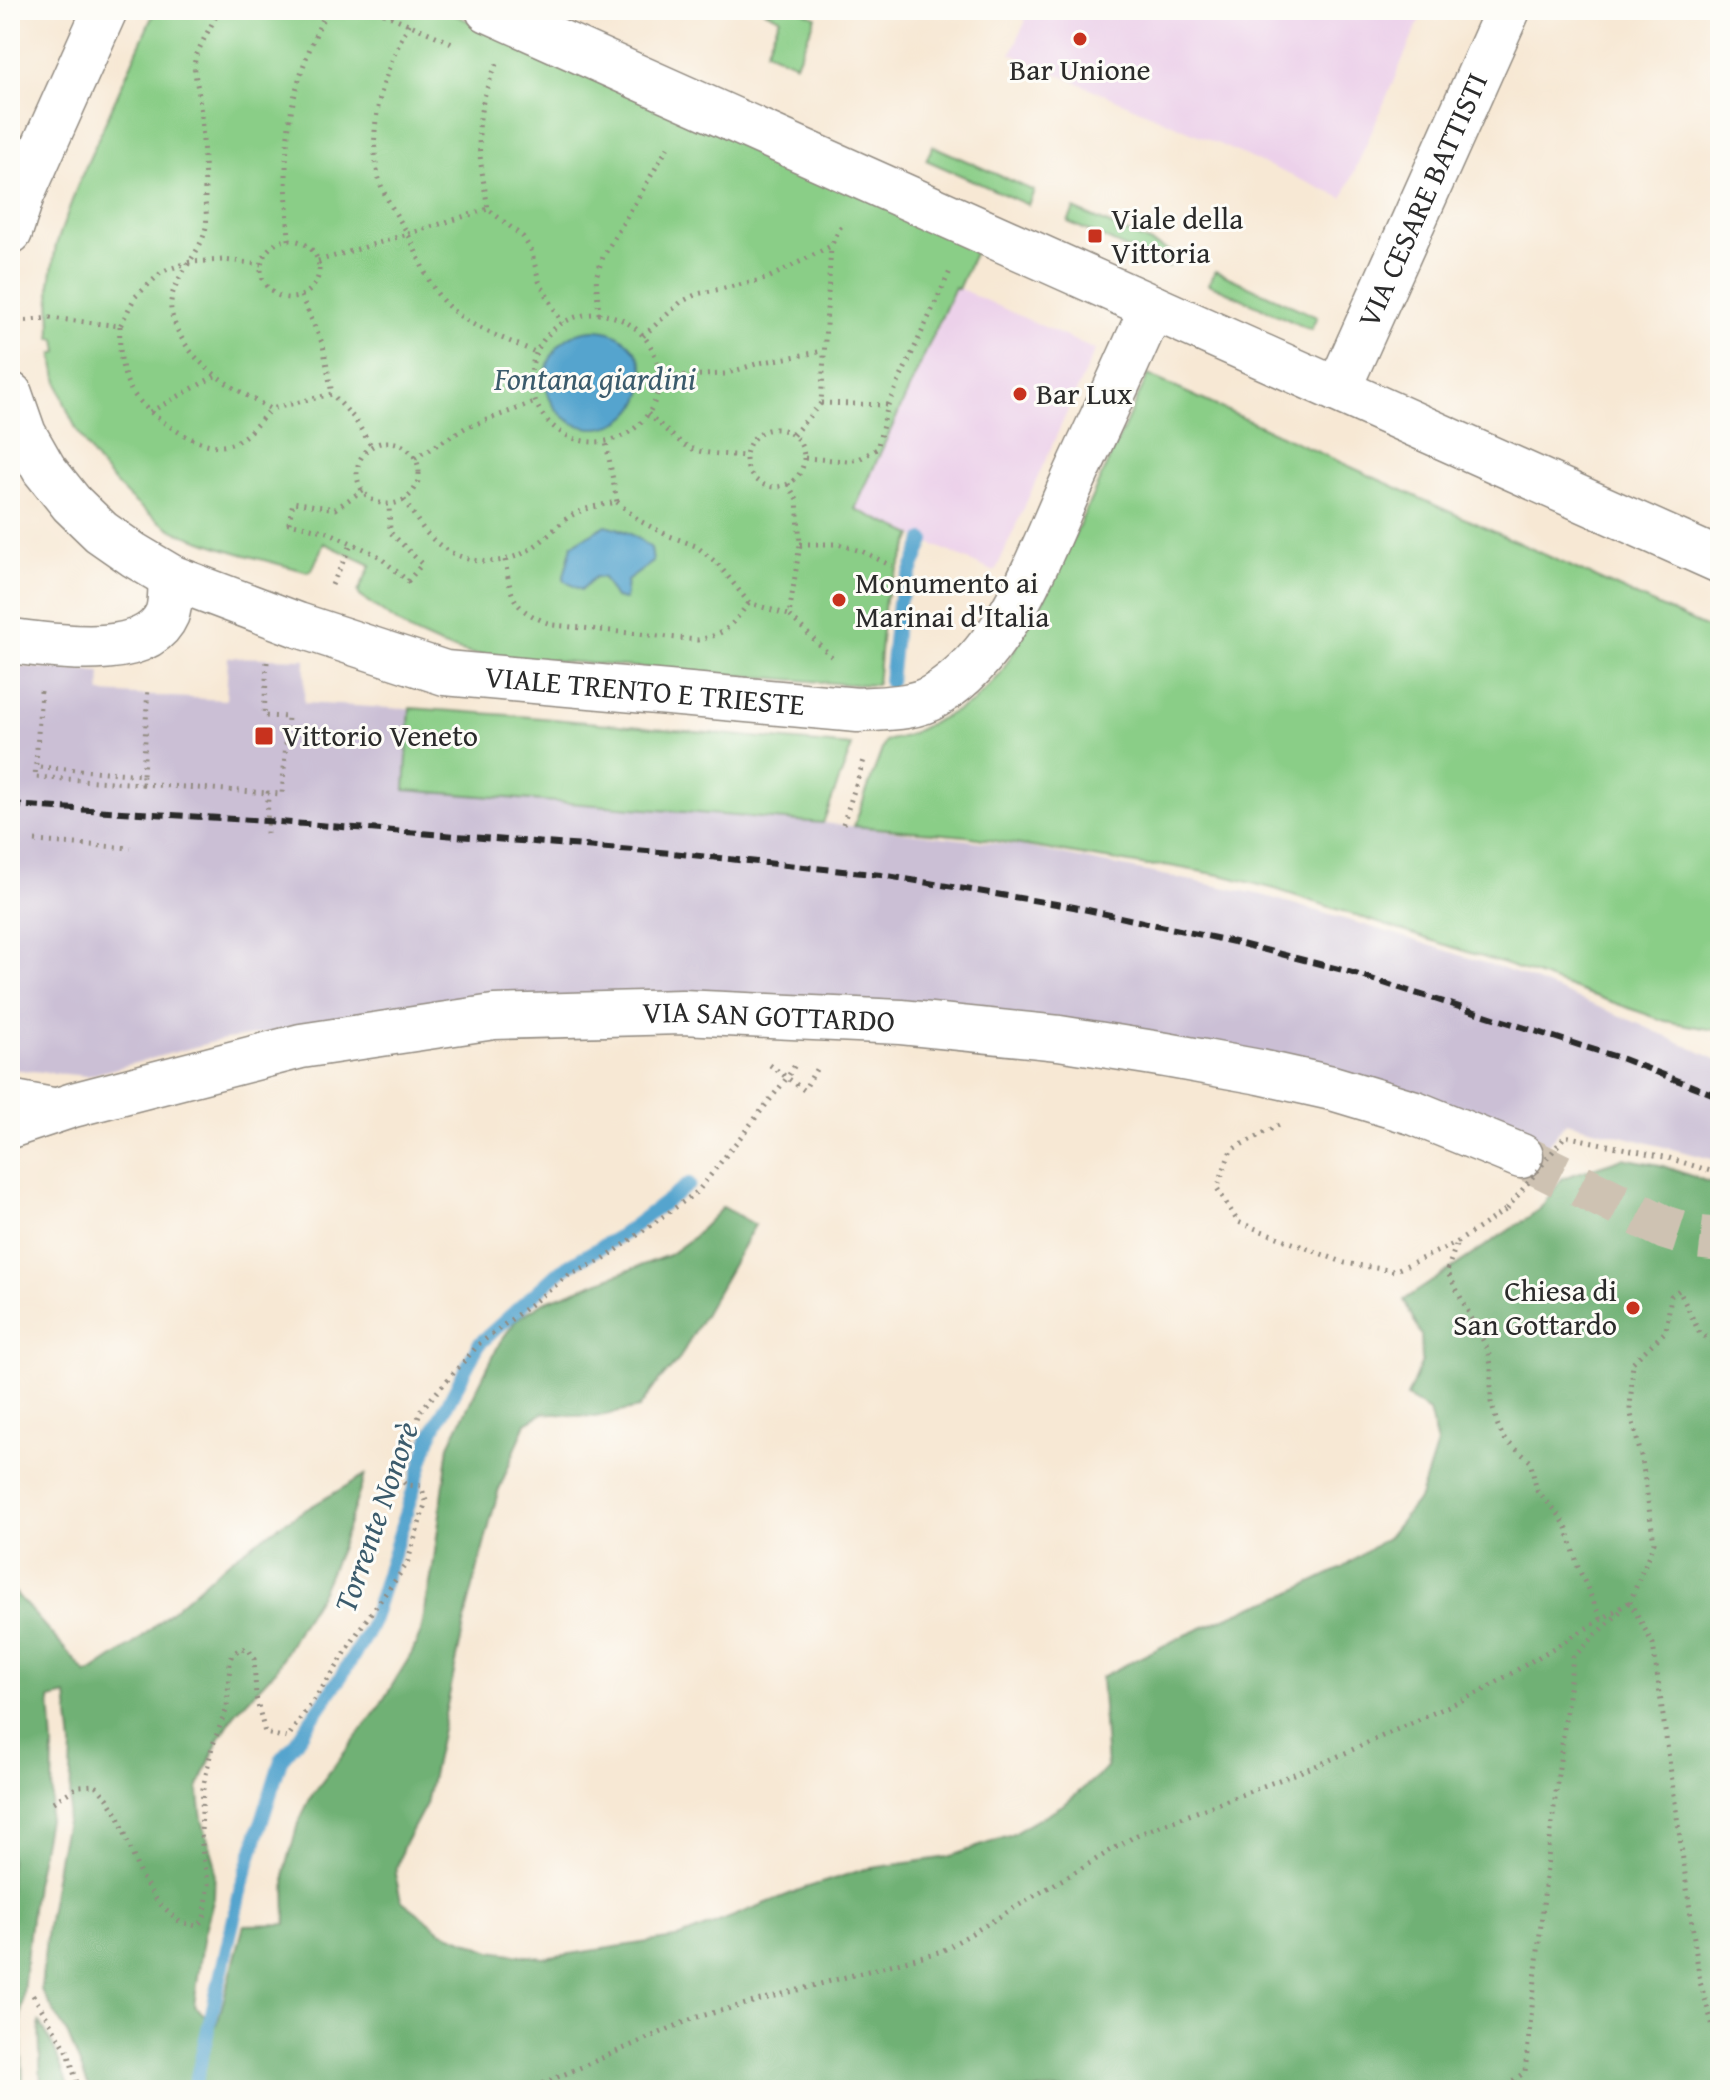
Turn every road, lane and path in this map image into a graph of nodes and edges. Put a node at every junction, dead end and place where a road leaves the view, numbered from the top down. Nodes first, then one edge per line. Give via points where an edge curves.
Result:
1 (105, 10) edge
2 (219, 10) edge
3 (327, 10) edge
4 (488, 10) edge
5 (1508, 10) edge
6 (533, 19) edge
7 (409, 24) dead end
8 (497, 63) dead end
9 (671, 141) dead end
10 (488, 209) junction
11 (845, 217) dead end
12 (10, 232) edge
13 (408, 234) junction
14 (289, 240) junction
15 (831, 246) junction
16 (318, 261) junction
17 (190, 262) junction
18 (261, 264) junction
19 (953, 264) dead end
20 (301, 296) junction
21 (1152, 307) junction
22 (599, 314) junction
23 (10, 322) edge
24 (562, 323) junction
25 (120, 326) junction
26 (643, 336) junction
27 (824, 351) junction
28 (535, 352) junction
29 (215, 376) junction
30 (659, 377) dead end
31 (1338, 390) junction
32 (10, 394) edge
33 (332, 394) junction
34 (535, 402) junction
35 (821, 403) junction
36 (888, 405) junction
37 (271, 409) junction
38 (149, 412) junction
39 (648, 414) junction
40 (793, 435) junction
41 (606, 442) junction
42 (372, 447) junction
43 (745, 456) junction
44 (415, 458) junction
45 (805, 458) junction
46 (788, 484) junction
47 (363, 490) junction
48 (404, 500) junction
49 (617, 502) junction
50 (389, 504) junction
51 (800, 544) junction
52 (505, 560) junction
53 (1720, 561) edge
54 (892, 566) dead end
55 (171, 577) junction
56 (749, 603) junction
57 (789, 615) junction
58 (28, 643) edge
59 (267, 658) dead end
60 (835, 661) dead end
61 (147, 714) dead end
62 (866, 753) dead end
63 (40, 767) dead end
64 (143, 775) junction
65 (142, 784) junction
66 (268, 793) junction
67 (843, 824) dead end
68 (267, 834) dead end
69 (35, 841) dead end
70 (131, 848) dead end
71 (787, 1078) dead end
72 (10, 1094) edge
73 (73, 1105) junction
74 (1286, 1122) dead end
75 (10, 1126) edge
76 (1521, 1156) tunnel mouth
77 (1720, 1174) edge
78 (1456, 1243) junction
79 (1720, 1345) edge
80 (1630, 1602) junction
81 (1601, 1619) junction
82 (53, 1802) dead end
83 (33, 1995) dead end
84 (1720, 2050) edge
85 (79, 2090) edge
86 (528, 2090) edge
87 (1500, 2090) edge

1 - 12 street
2 - 17 path via 195,60 205,147 206,230
3 - 14 path via 300,72 288,133
4 - 6 street
5 - 31 street, VIA CESARE BATTISTI
6 - 21 street
7 - 13 path via 385,79 375,149 379,181
8 - 10 path via 480,108 478,148
9 - 22 path via 603,257 596,277
10 - 13 path
10 - 24 path via 523,237
11 - 15 path
13 - 16 path
13 - 28 path via 446,304 469,322
14 - 16 path via 309,247
14 - 18 path via 275,244
15 - 26 path via 766,279 697,294
15 - 27 path
16 - 20 path via 318,278
17 - 18 path
17 - 25 path via 163,271 135,297
17 - 29 path via 170,301 172,316 191,353
18 - 20 path via 264,283 273,293
19 - 36 path
20 - 33 path via 323,345
21 - 31 street
21 - 55 street, VIALE TRENTO E TRIESTE via 1018,601 981,658 932,699 858,710 445,673
22 - 24 path
22 - 26 path via 623,320
23 - 25 path via 50,318
24 - 28 path
25 - 38 path via 123,370
26 - 39 path via 659,370
27 - 30 path via 725,374
27 - 35 path
28 - 34 path via 530,373
29 - 37 path
29 - 38 path
31 - 53 street
32 - 55 street, VIALE TRENTO E TRIESTE via 30,446 72,504 101,532
33 - 37 path
33 - 42 path
34 - 41 path via 550,426 566,437
34 - 44 path via 465,428
35 - 36 path
35 - 40 path
36 - 45 path via 877,449 847,461
37 - 38 path via 227,446 208,445
39 - 41 path via 627,435
39 - 43 path via 691,448
40 - 43 path via 767,429 752,439
40 - 45 path
41 - 49 path
42 - 44 path via 397,444
42 - 47 path via 358,467
43 - 46 path via 758,482 777,488
44 - 48 path via 417,485
45 - 46 path via 800,473
46 - 51 path via 797,500
47 - 50 path via 372,500
47 - 50 path via 335,509 293,502 289,523 328,532 377,555 408,581 422,564 390,532
48 - 50 path
48 - 52 path via 426,533 442,546 477,561
49 - 52 path via 570,517 535,547
49 - 56 path via 640,521 696,546
51 - 54 path via 838,544
51 - 57 path
52 - 56 path via 518,606 553,625 697,640 725,632
55 - 58 street via 167,614 151,634 115,647
56 - 57 path
57 - 60 path
58 - 65 path via 35,777
59 - 66 path via 264,716 288,717 282,794
61 - 64 path
62 - 67 path
63 - 64 path
64 - 65 path
65 - 66 path
66 - 68 path
69 - 70 path
71 - 82 path via 698,1191 603,1260 569,1275 479,1344 421,1410 398,1476 406,1485 421,1486 426,1501 407,1564 287,1738 265,1733 254,1659 241,1648 233,1654 227,1708 203,1788 201,1833 209,1884 204,1918 197,1926 180,1922 158,1902 140,1875 119,1817 95,1785 79,1786
72 - 73 lane
73 - 75 street, VIA SAN GOTTARDO
73 - 76 street, VIA SAN GOTTARDO via 301,1046 494,1017 682,1012 901,1022 1166,1055 1332,1088 1415,1113
74 - 78 path via 1231,1150 1217,1188 1238,1222 1345,1263 1394,1271
77 - 78 path, bridge via 1565,1136 1507,1209
78 - 81 path via 1447,1271 1488,1350 1498,1426 1504,1439 1530,1461 1537,1491 1567,1528
79 - 80 path via 1700,1334 1679,1290 1671,1296 1666,1331 1633,1362 1630,1410 1654,1542
80 - 81 path
80 - 84 path via 1653,1644 1700,1982
80 - 87 path via 1573,1657 1525,2072
81 - 86 path via 1482,1691 1323,1763 1137,1835 942,1951 694,2018
83 - 85 path via 68,2052

